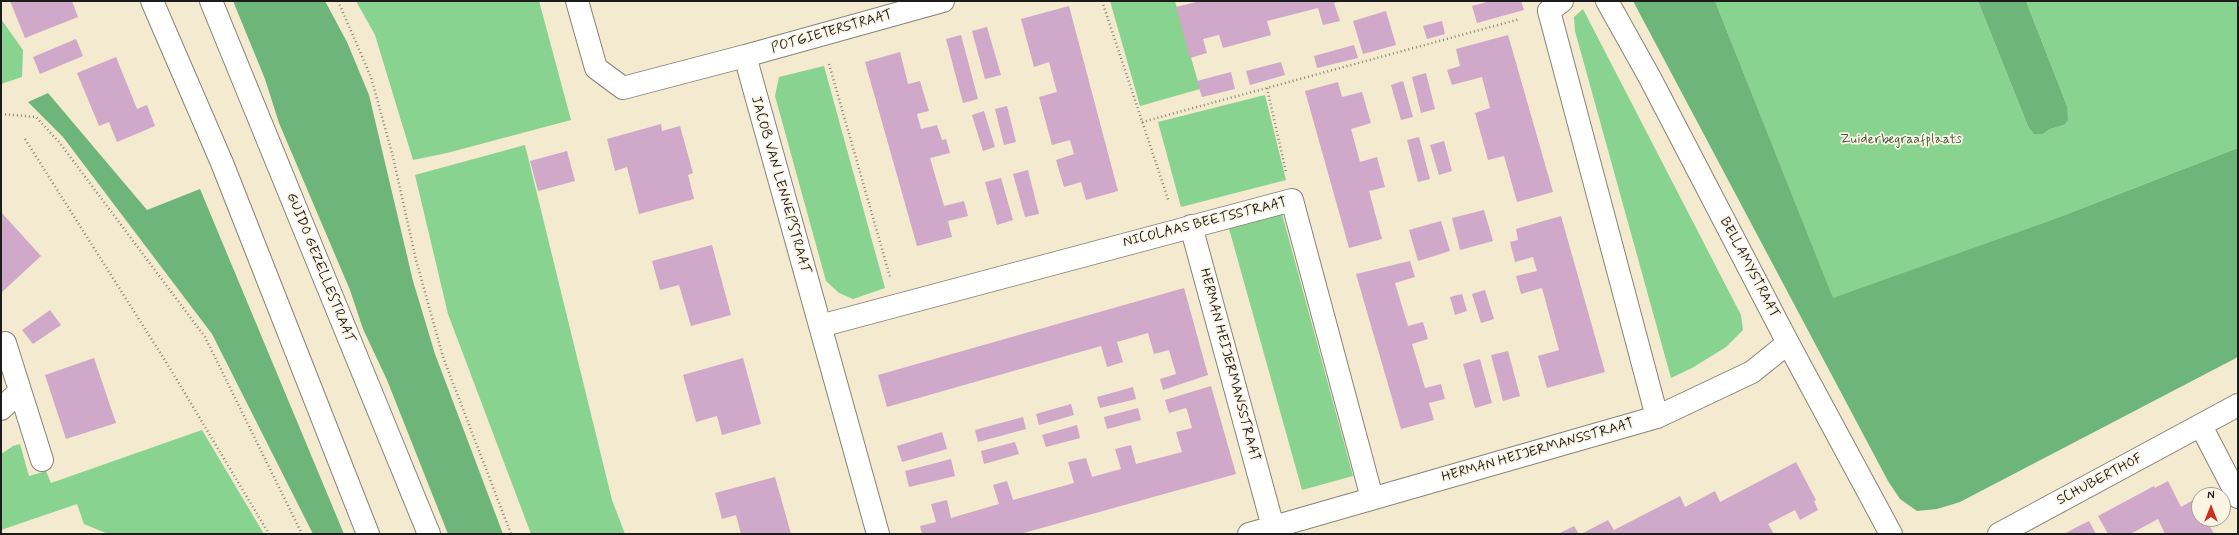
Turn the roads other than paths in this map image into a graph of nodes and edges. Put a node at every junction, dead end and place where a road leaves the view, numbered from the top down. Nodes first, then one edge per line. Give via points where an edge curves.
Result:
1 (152, 1) edge
2 (211, 1) edge
3 (577, 1) edge
4 (943, 1) edge
5 (1607, 1) edge
6 (1556, 6) edge
7 (744, 56) junction
8 (1185, 228) junction
9 (820, 326) junction
10 (5, 343) dead end
11 (1788, 343) junction
12 (20, 391) junction
13 (2238, 406) edge
14 (1, 409) edge
15 (1657, 417) junction
16 (2201, 426) junction
17 (42, 460) dead end
18 (2238, 497) edge
19 (1372, 498) junction
20 (1273, 527) junction
21 (368, 534) edge
22 (429, 534) edge
23 (878, 534) edge
24 (1249, 534) edge
25 (1892, 534) edge
26 (1999, 534) edge

1 - 21 street via 222,163
2 - 22 street, GUIDO GEZELLESTRAAT
3 - 7 street via 596,68 623,88
4 - 7 street, POTGIETERSTRAAT
5 - 11 street, BELLAMYSTRAAT
6 - 15 street
7 - 9 street, JACOB VAN LENNEPSTRAAT
8 - 9 street, NICOLAAS BEETSSTRAAT
8 - 19 street, NICOLAAS BEETSSTRAAT via 1292,200
8 - 20 street, HERMAN HEIJERMANSSTRAAT
9 - 23 street, JACOB VAN LENNEPSTRAAT
10 - 12 street
11 - 15 street, HERMAN HEIJERMANSSTRAAT via 1752,372
11 - 25 street, BELLAMYSTRAAT
12 - 14 street
12 - 17 street
13 - 16 street, SCHUBERTHOF
15 - 19 street, HERMAN HEIJERMANSSTRAAT
16 - 18 street
16 - 26 street, SCHUBERTHOF
19 - 20 street, HERMAN HEIJERMANSSTRAAT
20 - 24 street, HERMAN HEIJERMANSSTRAAT

